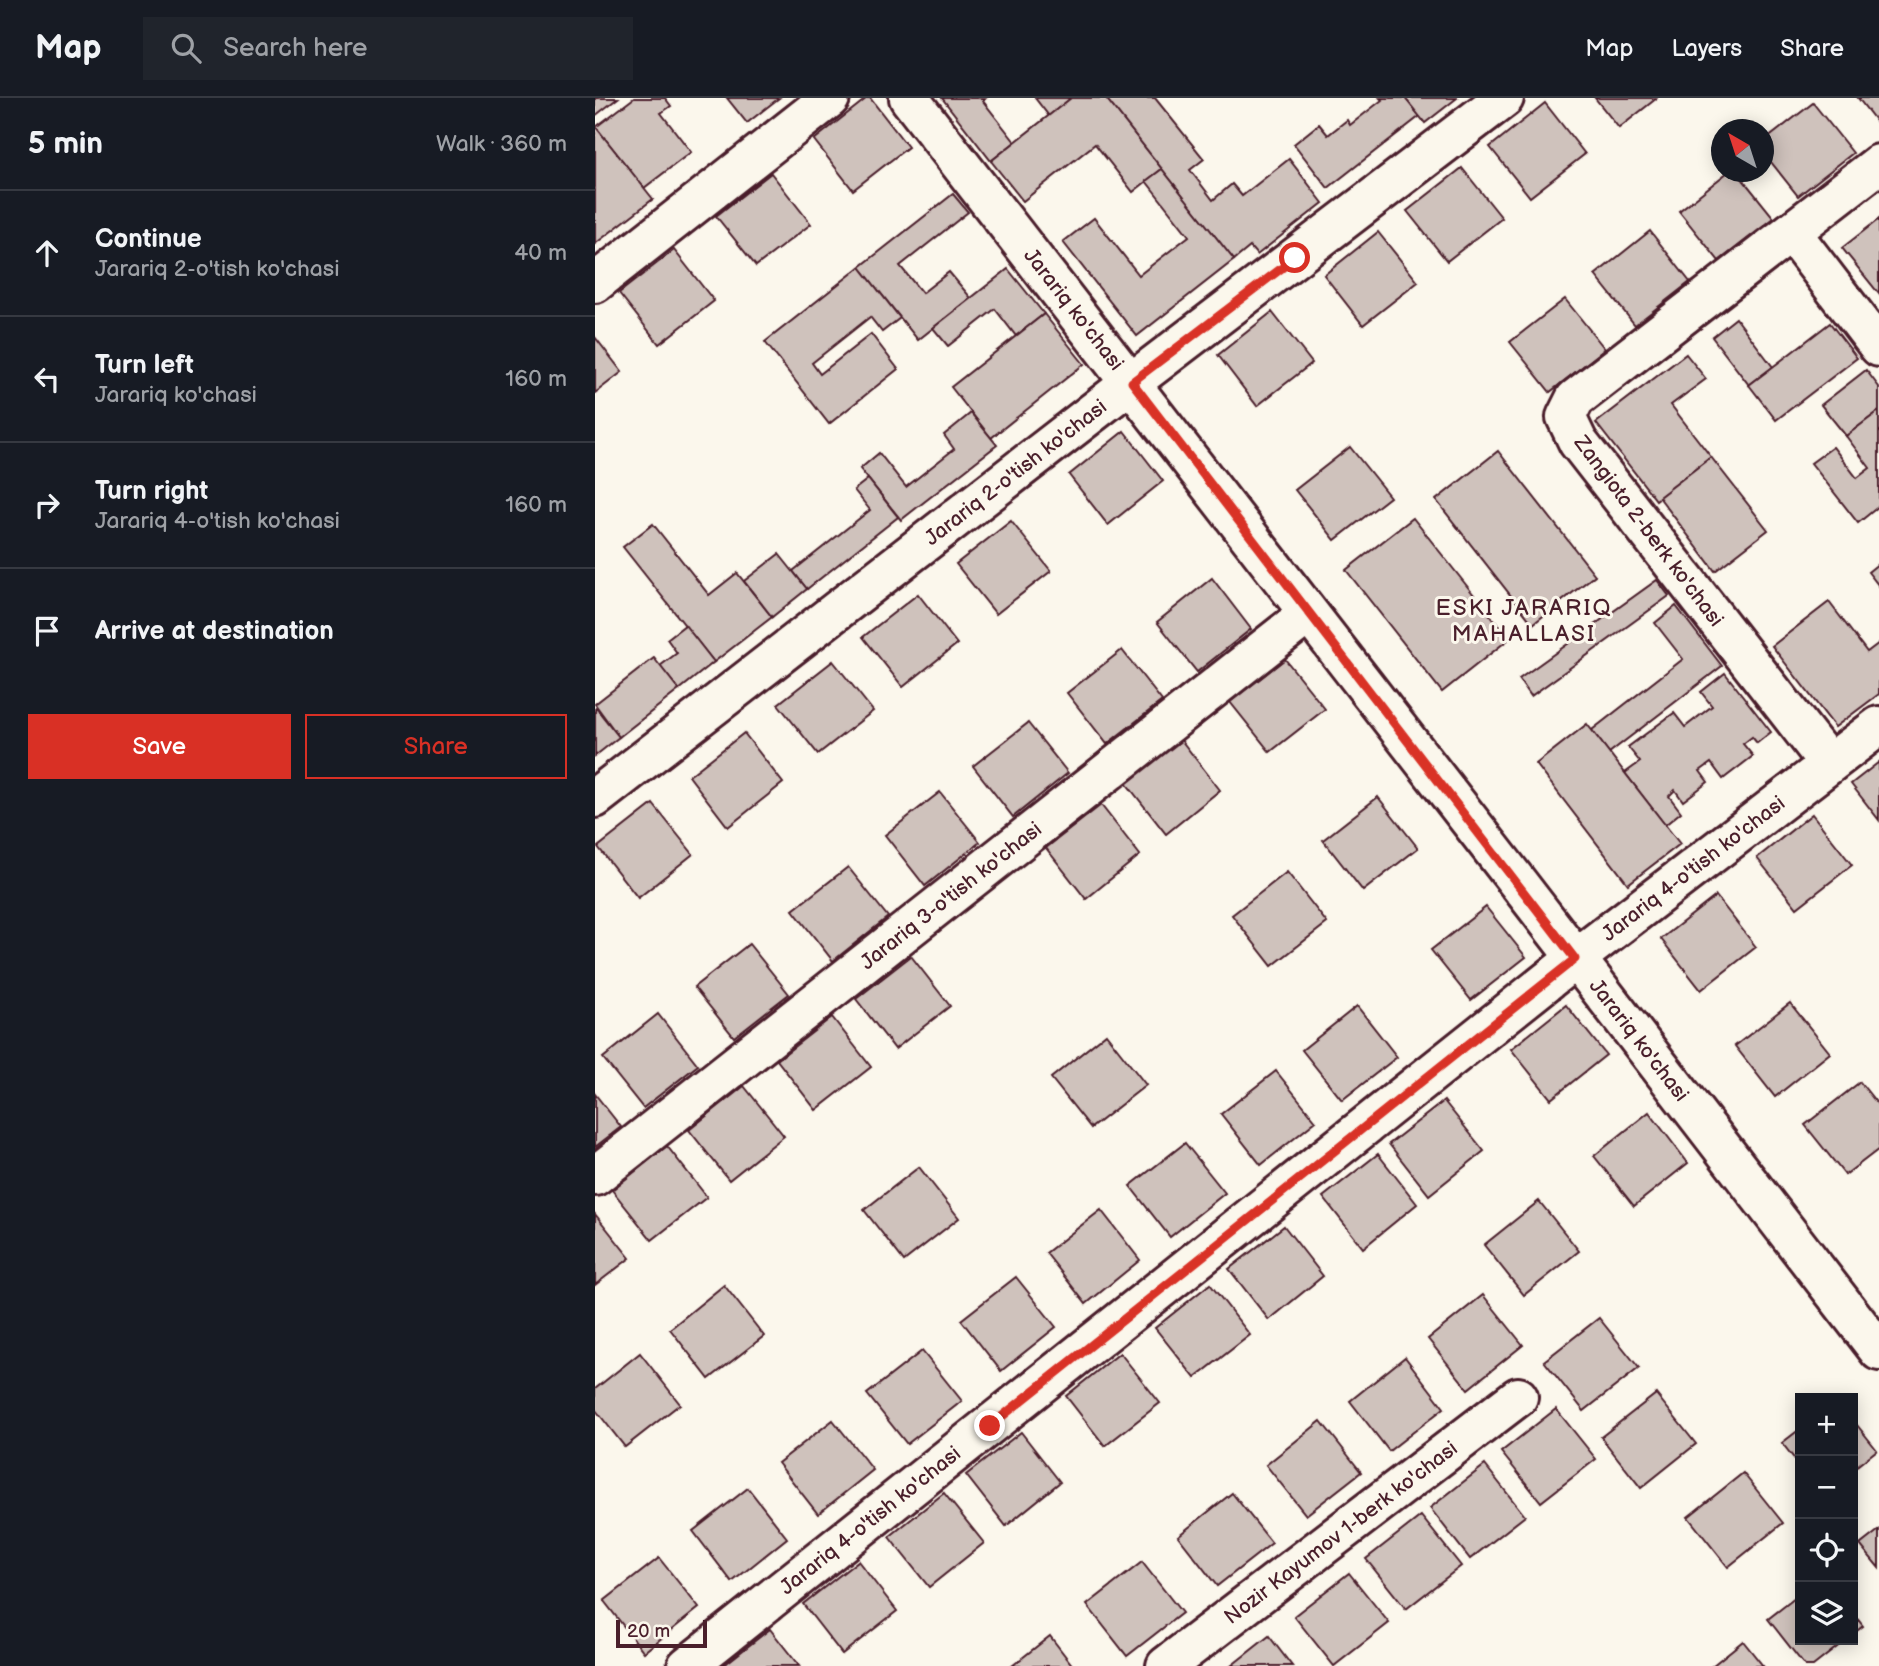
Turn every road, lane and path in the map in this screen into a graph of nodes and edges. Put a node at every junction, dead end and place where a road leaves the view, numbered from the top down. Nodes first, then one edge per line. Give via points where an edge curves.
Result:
1 (830, 98) edge
2 (909, 98) edge
3 (1504, 98) edge
4 (1879, 164) edge
5 (1791, 232) junction
6 (595, 282) edge
7 (1879, 347) edge
8 (1132, 382) junction
9 (1308, 614) junction
10 (1879, 726) edge
11 (1829, 764) junction
12 (595, 798) edge
13 (1575, 959) junction
14 (595, 1176) edge
15 (1879, 1351) edge
16 (1518, 1397) dead end
17 (687, 1666) edge
18 (1166, 1666) edge

1 - 6 street
2 - 8 street, Jarariq ko'chasi
3 - 8 street, Jarariq 2-o'tish ko'chasi
4 - 5 street, Zangiota 2-berk ko'chasi
5 - 7 street
5 - 11 street, Zangiota 2-berk ko'chasi via 1575,398 1566,417 1578,442
8 - 9 street, Jarariq ko'chasi
8 - 12 street, Jarariq 2-o'tish ko'chasi
9 - 13 street, Jarariq ko'chasi
9 - 14 street, Jarariq 3-o'tish ko'chasi
10 - 11 street, Jarariq 4-o'tish ko'chasi
11 - 13 street, Jarariq 4-o'tish ko'chasi
13 - 15 street, Jarariq ko'chasi
13 - 17 street, Jarariq 4-o'tish ko'chasi
16 - 18 street, Nozir Kayumov 1-berk ko'chasi

